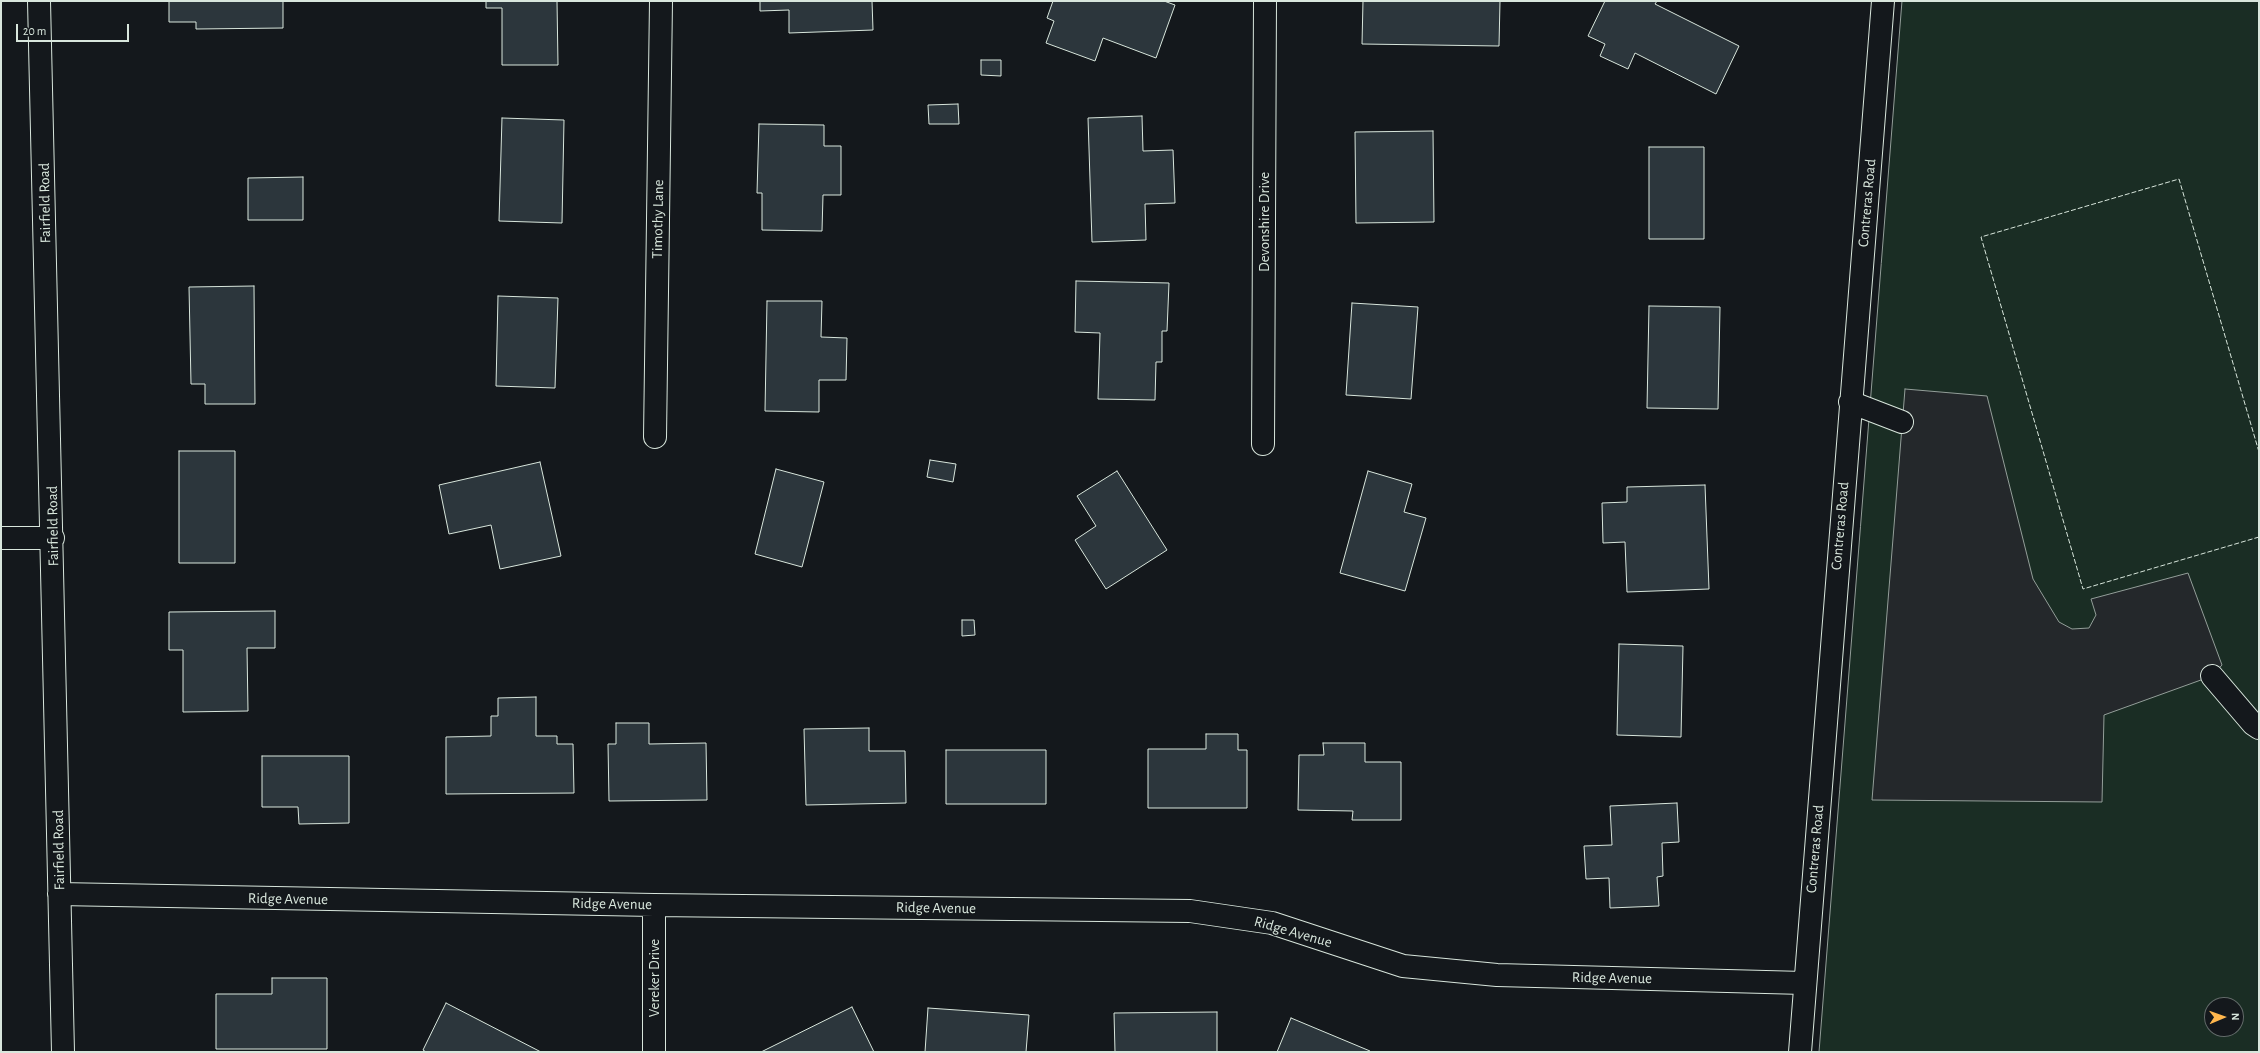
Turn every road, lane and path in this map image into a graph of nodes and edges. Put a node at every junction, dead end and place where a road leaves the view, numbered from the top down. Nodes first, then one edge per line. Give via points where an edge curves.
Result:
1 (39, 1) edge
2 (662, 1) edge
3 (1265, 1) edge
4 (1883, 1) edge
5 (1850, 402) junction
6 (1902, 422) dead end
7 (655, 436) dead end
8 (1263, 444) dead end
9 (1, 538) edge
10 (53, 538) junction
11 (2212, 676) dead end
12 (2259, 728) edge
13 (59, 894) junction
14 (654, 905) junction
15 (1804, 983) junction
16 (64, 1052) edge
17 (654, 1052) edge
18 (1800, 1052) edge

1 - 10 street, Fairfield Road
2 - 7 street, Timothy Lane
3 - 8 street, Devonshire Drive
4 - 5 street, Contreras Road
5 - 6 street
5 - 15 street, Contreras Road
9 - 10 street
10 - 13 street, Fairfield Road
11 - 12 street
13 - 14 street, Ridge Avenue
13 - 16 street, Fairfield Road
14 - 15 street, Ridge Avenue via 1190,911 1272,923 1403,966 1497,976
14 - 17 street, Vereker Drive
15 - 18 street, Contreras Road

